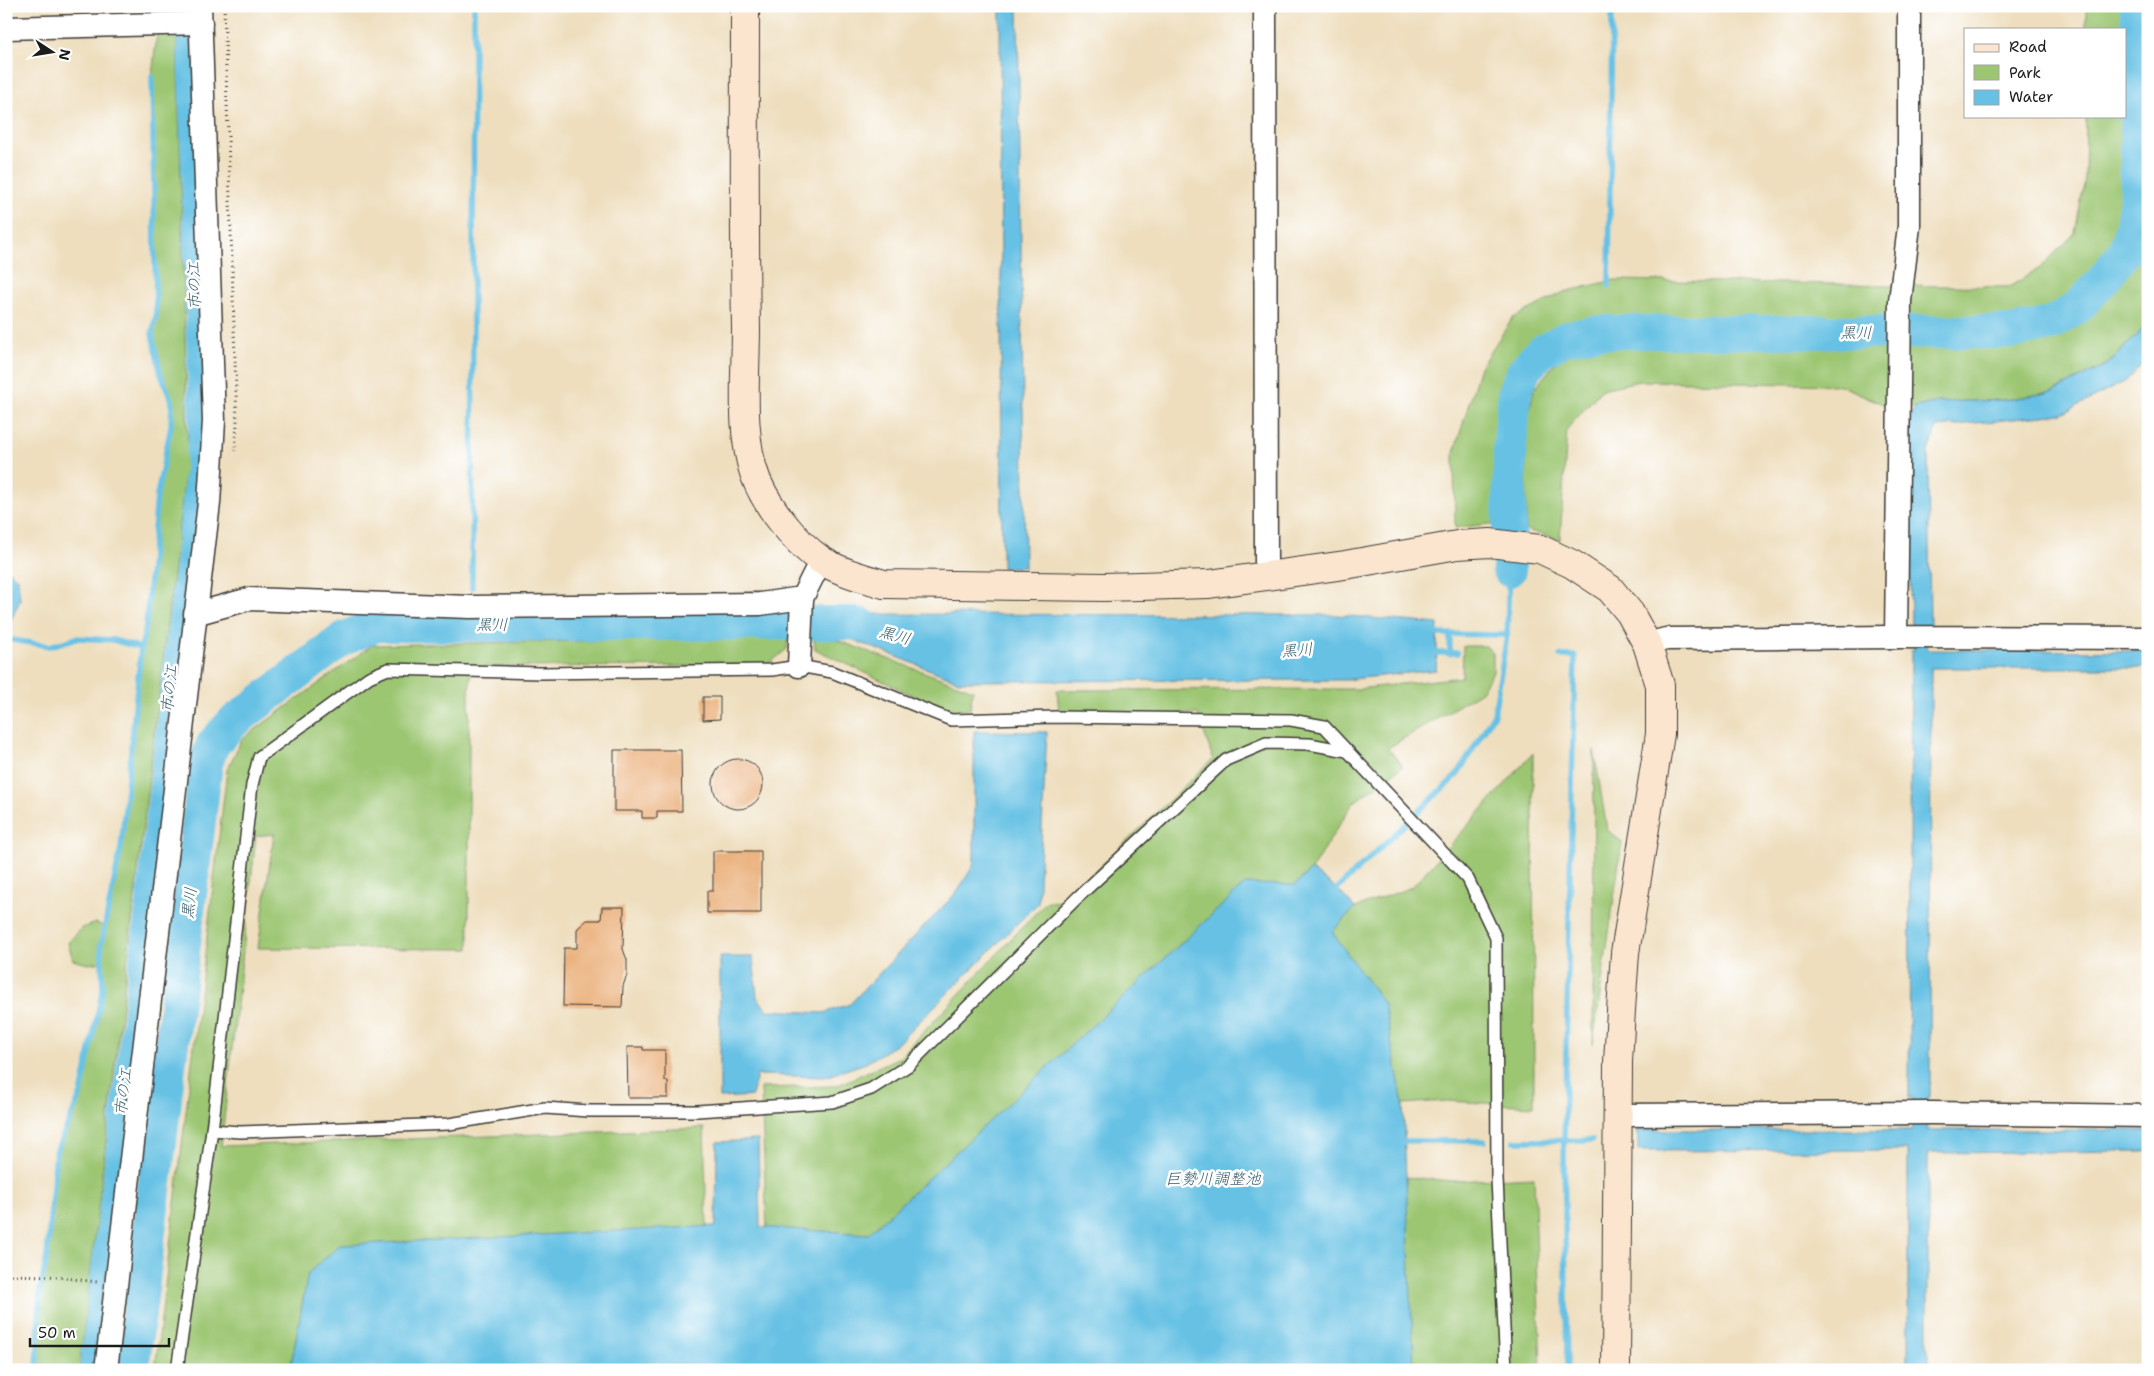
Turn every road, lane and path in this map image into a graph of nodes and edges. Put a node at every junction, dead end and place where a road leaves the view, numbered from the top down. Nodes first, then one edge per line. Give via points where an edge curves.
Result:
1 (745, 6) edge
2 (1265, 6) edge
3 (1909, 6) edge
4 (200, 15) edge
5 (6, 28) edge
6 (821, 560) junction
7 (1266, 576) junction
8 (802, 598) junction
9 (194, 614) junction
10 (1902, 637) junction
11 (2148, 638) edge
12 (1647, 644) junction
13 (799, 666) junction
14 (1347, 750) junction
15 (1619, 1115) junction
16 (2148, 1116) edge
17 (212, 1130) junction
18 (6, 1274) edge
19 (87, 1281) dead end
20 (106, 1370) edge
21 (177, 1370) edge
22 (1506, 1370) edge
23 (1616, 1370) edge

1 - 6 street via 748,449 758,482 774,512 789,531
2 - 7 street
3 - 10 street via 1908,226 1900,300 1898,362
4 - 5 street via 161,24
4 - 9 street via 214,421 209,503
6 - 7 street via 884,584 1104,587 1209,584
6 - 8 street
7 - 12 street via 1457,545 1490,543 1540,549 1572,564 1610,589 1630,613
8 - 9 street via 760,604 480,606 249,599
8 - 13 street
9 - 20 street
10 - 11 street
10 - 12 street via 1666,638
12 - 15 street via 1660,685 1660,734 1625,953 1618,1062
13 - 14 lane via 832,672 951,720 1056,717 1291,720 1324,726
13 - 17 lane via 772,670 540,678 388,669 370,677 259,757 252,785
14 - 17 lane via 1309,744 1266,743 1226,760 1078,897 909,1065 871,1089 832,1102 697,1111 545,1108 449,1124 240,1132
14 - 22 lane via 1468,879 1496,938 1497,1179
15 - 16 street
15 - 23 street
17 - 21 lane
18 - 19 path

